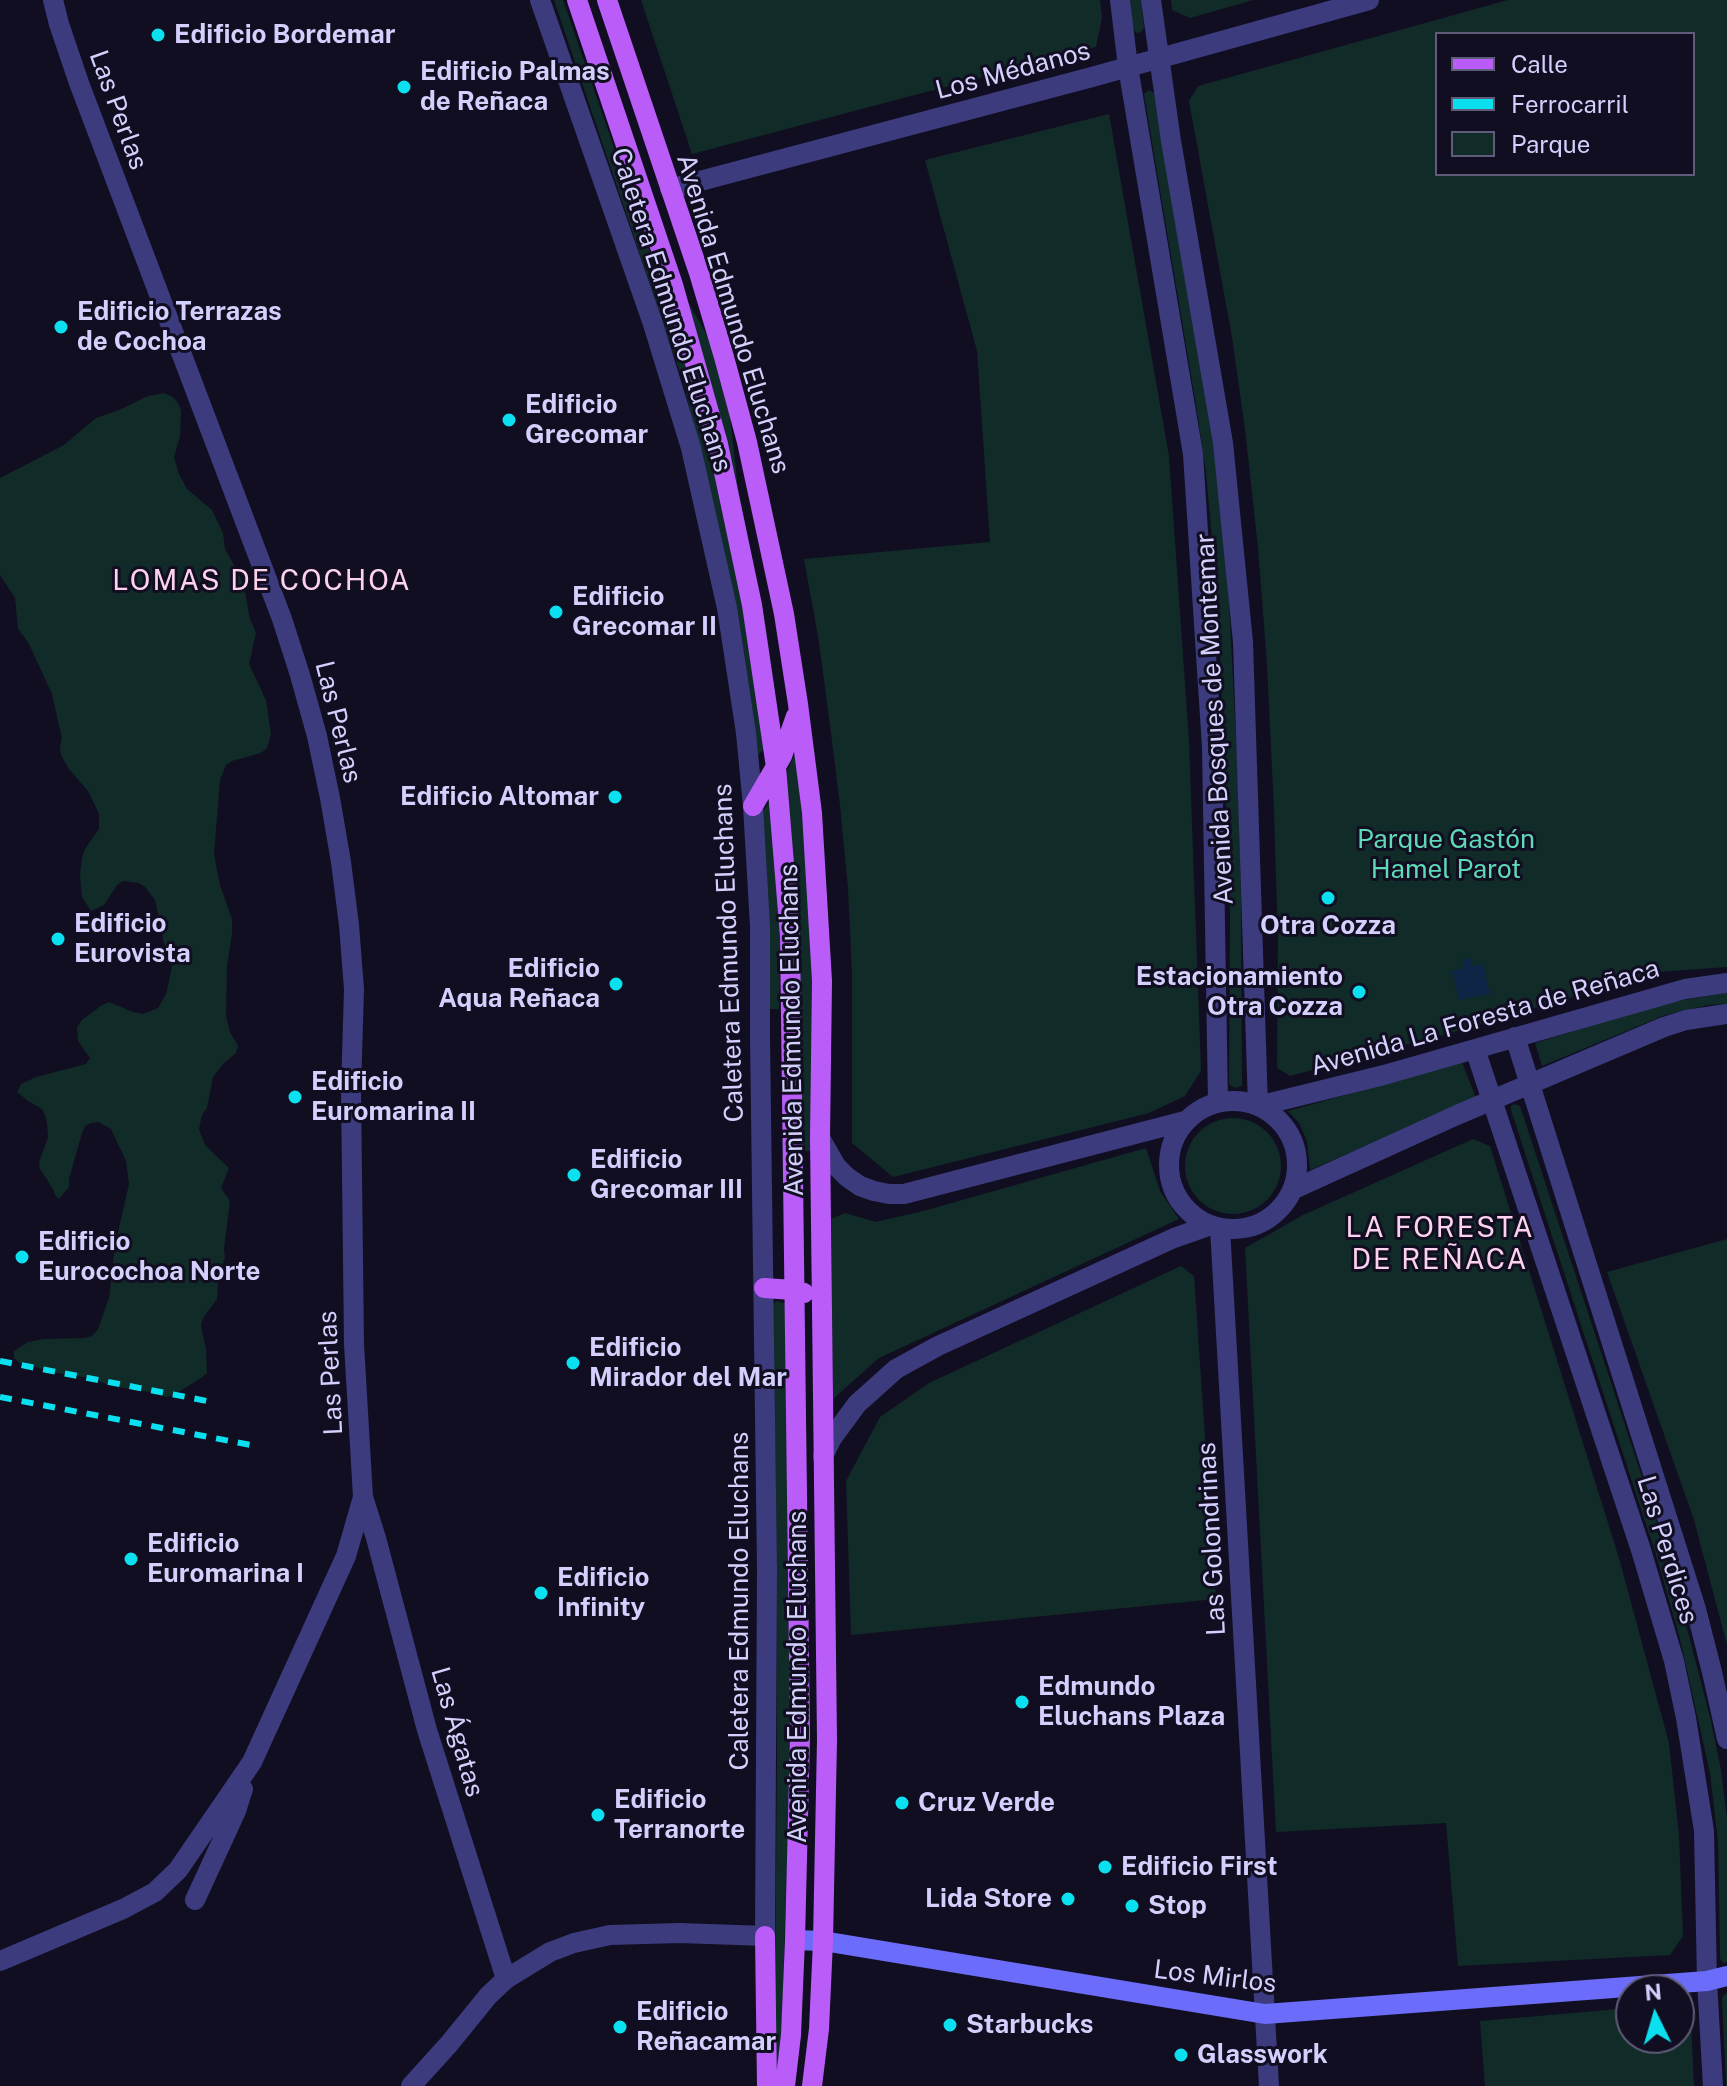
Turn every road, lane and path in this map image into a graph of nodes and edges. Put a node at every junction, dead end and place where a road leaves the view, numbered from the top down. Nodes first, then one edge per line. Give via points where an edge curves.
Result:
1 (53, 0) edge
2 (540, 0) edge
3 (577, 0) edge
4 (607, 0) edge
5 (1120, 0) edge
6 (1151, 0) edge
7 (1369, 0) edge
8 (1159, 59) junction
9 (1128, 67) junction
10 (670, 189) junction
11 (798, 704) junction
12 (776, 767) junction
13 (753, 806) junction
14 (1727, 983) edge
15 (1727, 1014) edge
16 (1515, 1037) junction
17 (1475, 1049) junction
18 (1529, 1084) junction
19 (1492, 1100) junction
20 (1218, 1102) junction
21 (1258, 1106) junction
22 (1185, 1121) junction
23 (820, 1138) junction
24 (1292, 1190) junction
25 (1215, 1227) junction
26 (764, 1288) junction
27 (793, 1290) junction
28 (822, 1310) junction
29 (823, 1456) junction
30 (363, 1497) junction
31 (1727, 1739) edge
32 (252, 1762) junction
33 (195, 1900) dead end
34 (765, 1936) junction
35 (795, 1940) junction
36 (823, 1941) junction
37 (0, 1961) edge
38 (506, 1979) junction
39 (1717, 1979) edge
40 (1265, 2014) junction
41 (411, 2086) edge
42 (767, 2086) edge
43 (785, 2086) edge
44 (812, 2086) edge
45 (1269, 2086) edge
46 (1713, 2086) edge

1 - 30 street, Las Perlas via 79,83 282,619 330,798 354,989 354,1344
2 - 13 street, Caletera Edmundo Eluchans via 691,448 729,621
3 - 12 main road, Avenida Edmundo Eluchans via 673,285 714,430 752,605
4 - 10 main road, Avenida Edmundo Eluchans
5 - 9 street, Avenida Bosques de Montemar
6 - 8 street, Avenida Bosques de Montemar
7 - 8 street, Los Médanos
8 - 9 street, Los Médanos
8 - 21 street, Avenida Bosques de Montemar via 1223,443 1243,642
9 - 10 street, Los Médanos
9 - 20 street, Avenida Bosques de Montemar via 1193,454 1212,747
10 - 11 main road, Avenida Edmundo Eluchans via 747,442
11 - 12 main road
11 - 23 main road, Avenida Edmundo Eluchans via 820,940
12 - 13 main road
12 - 27 main road, Avenida Edmundo Eluchans via 790,936
13 - 26 street, Caletera Edmundo Eluchans via 760,926
14 - 16 street, Avenida La Foresta de Reñaca via 1685,989
15 - 18 street via 1664,1027
16 - 17 street, Avenida La Foresta de Reñaca
16 - 18 street, Las Perdices
17 - 19 street, Las Perdices
17 - 21 street, Avenida La Foresta de Reñaca
18 - 19 street
18 - 31 street, Las Perdices via 1696,1609
19 - 24 street
19 - 39 street, Las Perdices via 1674,1661 1704,1831
20 - 21 street, Avenida La Foresta de Reñaca
20 - 22 street
21 - 24 street via 1285,1127 1293,1143 1297,1174
22 - 23 street via 904,1194 860,1186 836,1166
22 - 25 street via 1168,1159 1170,1180 1192,1215
23 - 28 main road, Avenida Edmundo Eluchans
24 - 25 street via 1263,1222
25 - 29 street via 1174,1238 896,1369 857,1404
25 - 40 street, Las Golondrinas
26 - 27 main road
26 - 34 street, Caletera Edmundo Eluchans
27 - 28 main road via 809,1296
27 - 35 main road, Avenida Edmundo Eluchans via 800,1736
28 - 29 main road, Avenida Edmundo Eluchans
29 - 36 main road, Avenida Edmundo Eluchans
30 - 32 street via 346,1556
30 - 38 street, Las Ágatas via 427,1730
32 - 33 street
32 - 37 street via 178,1870 155,1892
34 - 38 street via 610,1935 550,1952
34 - 42 main road
35 - 36 street, Los Mirlos
35 - 43 main road, Avenida Edmundo Eluchans
36 - 40 street, Los Mirlos
36 - 44 main road, Avenida Edmundo Eluchans
38 - 41 street
39 - 40 street, Los Mirlos
39 - 46 street, Las Perdices
40 - 45 street, Las Golondrinas

